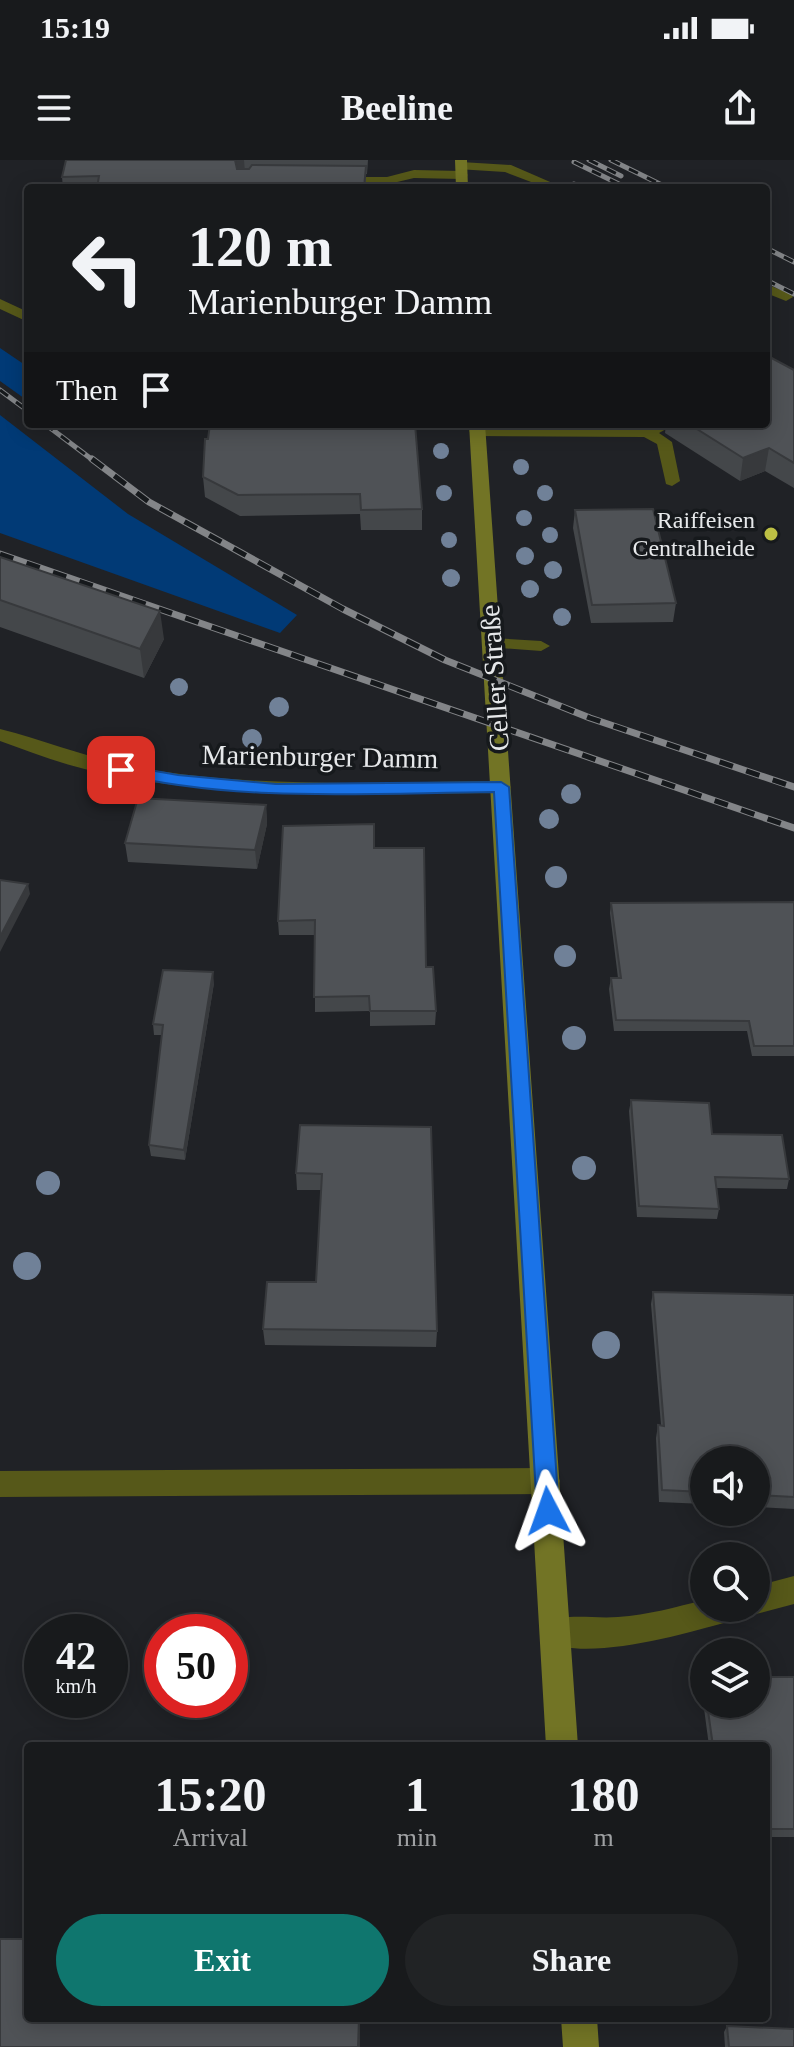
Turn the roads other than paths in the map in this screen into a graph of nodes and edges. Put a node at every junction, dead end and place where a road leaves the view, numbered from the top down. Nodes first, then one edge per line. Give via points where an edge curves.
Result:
1 (383, 167) dead end
2 (461, 172) edge
3 (414, 174) junction
4 (324, 181) edge
5 (371, 184) edge
6 (389, 184) edge
7 (548, 184) edge
8 (770, 290) edge
9 (786, 297) dead end
10 (0, 303) edge
11 (24, 316) edge
12 (477, 428) edge
13 (559, 428) edge
14 (590, 428) edge
15 (657, 428) edge
16 (647, 432) junction
17 (672, 481) dead end
18 (492, 643) junction
19 (541, 646) dead end
20 (0, 735) edge
21 (501, 787) junction
22 (546, 1481) junction
23 (0, 1484) edge
24 (794, 1590) edge
25 (770, 1596) edge
26 (690, 1617) edge
27 (555, 1632) junction
28 (562, 1742) edge
29 (579, 2022) edge
30 (581, 2047) edge

1 - 3 street
2 - 3 street
2 - 7 street via 507,168
3 - 6 street
4 - 5 street
8 - 9 street
10 - 11 street
12 - 13 street
12 - 18 main road, Celler Straße
13 - 14 street
14 - 16 street
15 - 16 street
16 - 17 street via 664,442
18 - 19 street
18 - 21 main road, Celler Straße
20 - 21 street, Marienburger Damm via 92,765 178,780 276,789
21 - 22 main road, Celler Straße
22 - 23 street
22 - 27 main road, Celler Straße
24 - 25 street
26 - 27 street via 617,1632
27 - 28 main road, Celler Straße
29 - 30 main road

